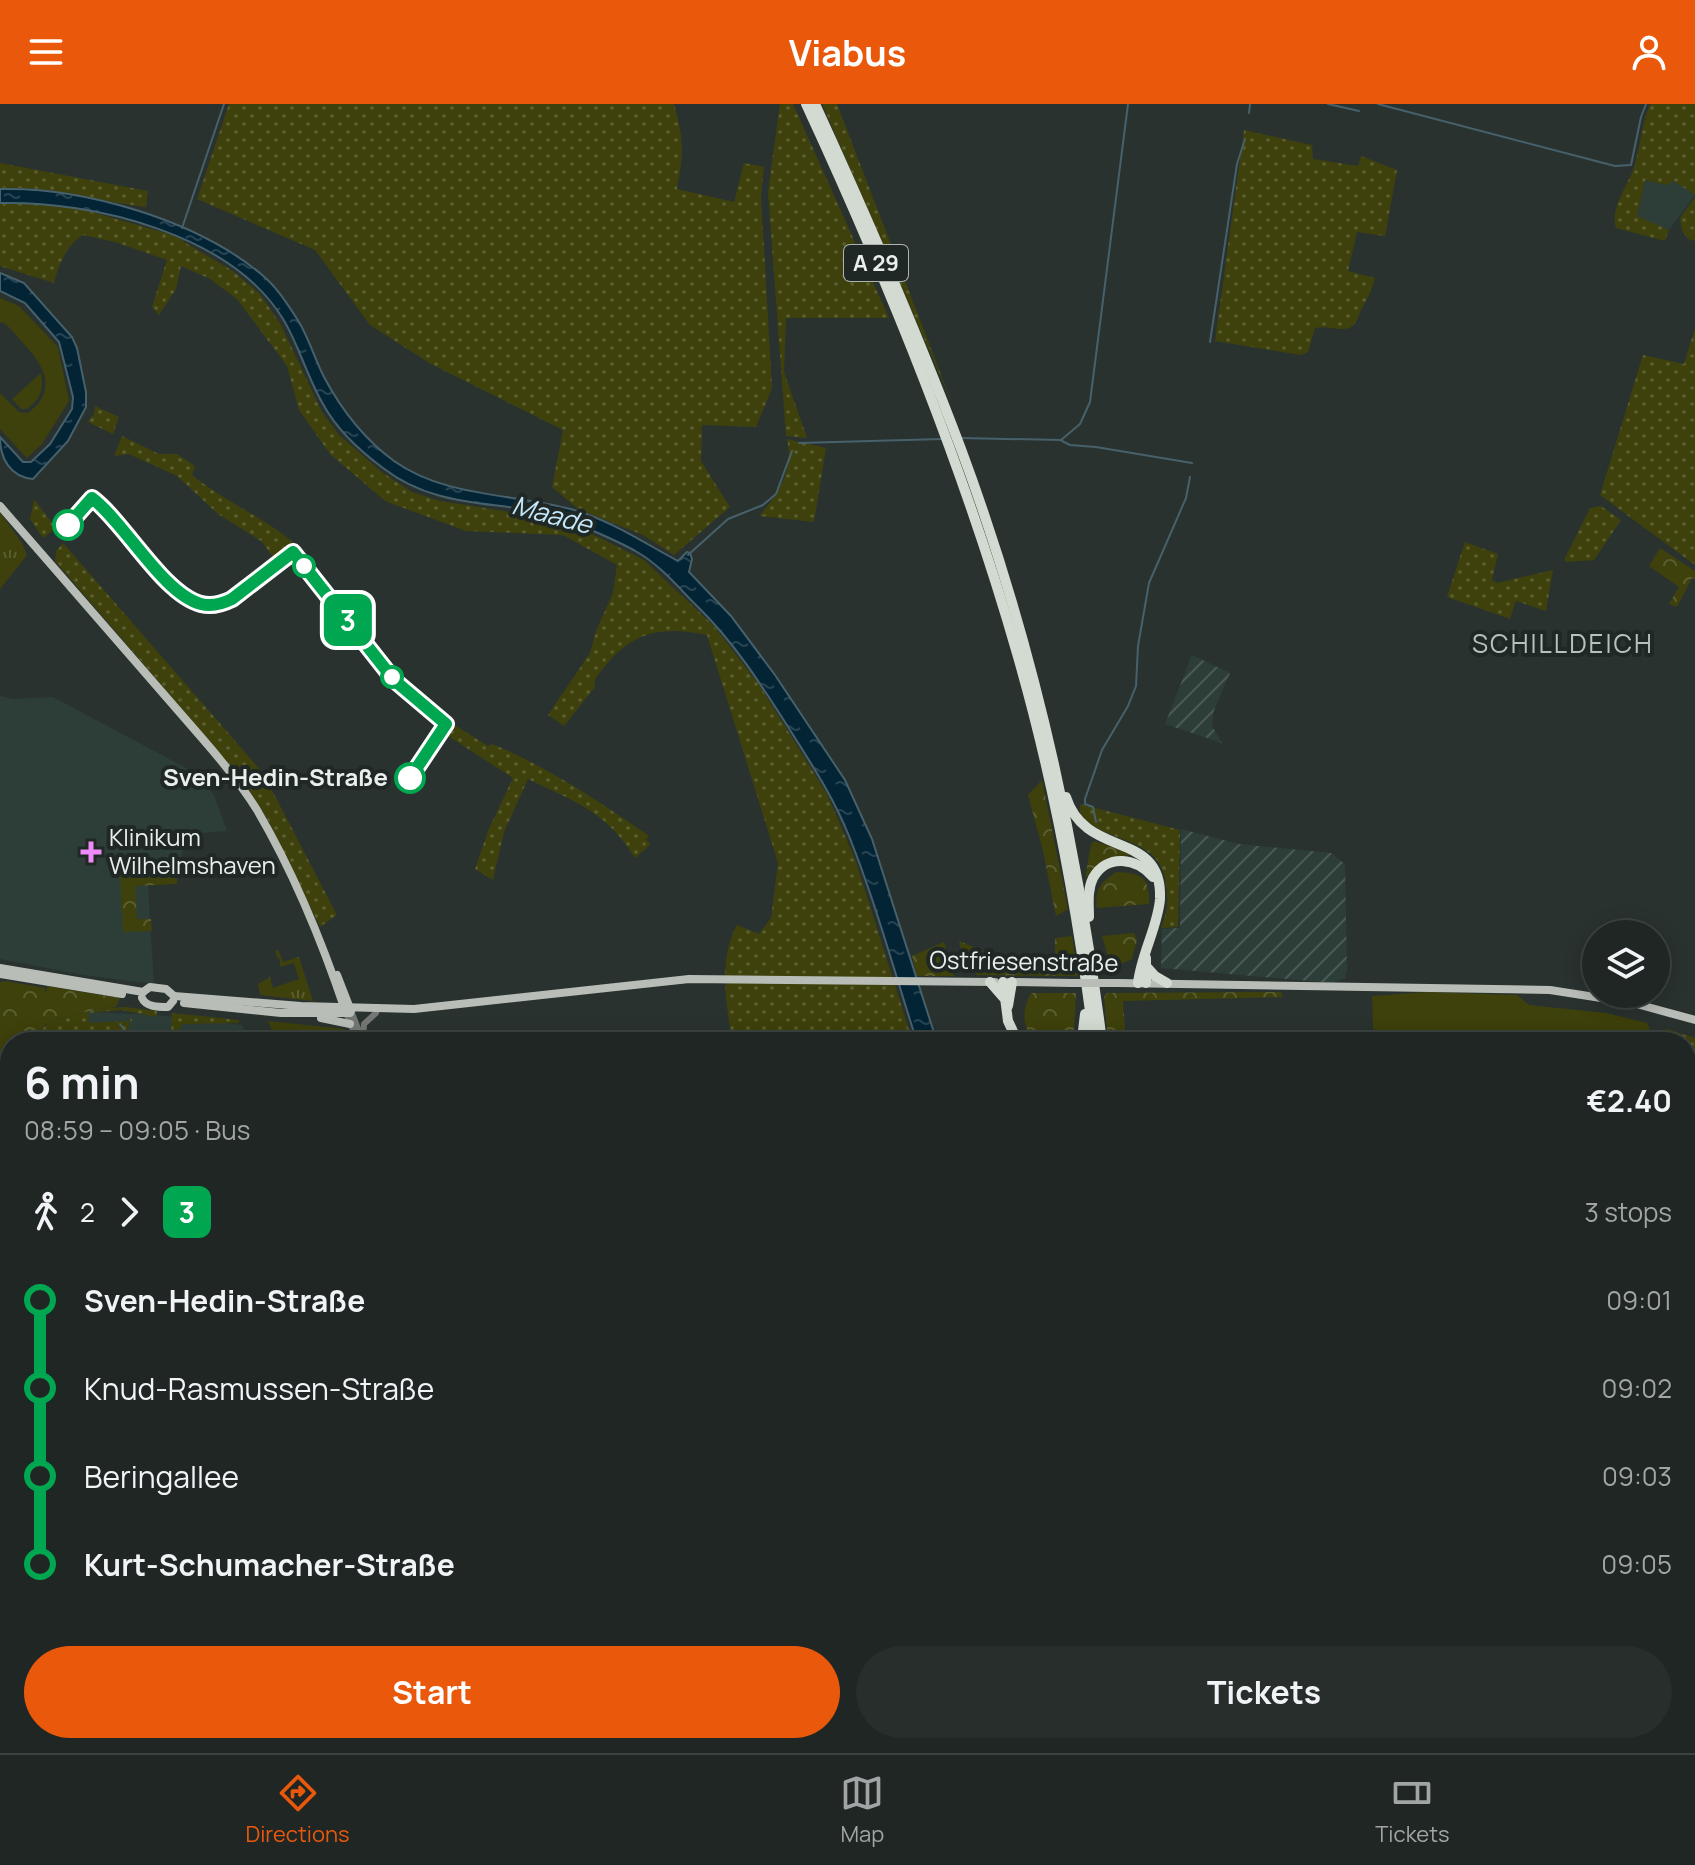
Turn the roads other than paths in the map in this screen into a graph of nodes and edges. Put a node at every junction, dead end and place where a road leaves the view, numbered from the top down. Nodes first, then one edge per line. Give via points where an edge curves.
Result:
1 (806, 104) edge
2 (815, 104) edge
3 (945, 422) junction
4 (957, 452) junction
5 (0, 506) edge
6 (1055, 770) junction
7 (1158, 884) junction
8 (319, 939) junction
9 (1089, 943) junction
10 (1145, 953) junction
11 (1082, 960) junction
12 (1146, 966) junction
13 (0, 968) edge
14 (0, 974) edge
15 (990, 982) junction
16 (1008, 982) junction
17 (1142, 983) junction
18 (1167, 983) junction
19 (336, 988) junction
20 (142, 995) junction
21 (1003, 997) junction
22 (174, 999) junction
23 (330, 1007) junction
24 (1007, 1008) junction
25 (414, 1009) junction
26 (348, 1011) junction
27 (281, 1013) junction
28 (376, 1013) junction
29 (1695, 1020) edge
30 (350, 1024) junction
31 (355, 1032) edge
32 (357, 1032) edge
33 (363, 1032) edge
34 (1013, 1032) edge
35 (1082, 1032) edge
36 (1093, 1032) edge
37 (1101, 1032) edge

1 - 3 highway, A 29
2 - 3 highway, A 29 via 911,323
3 - 4 highway, A 29
4 - 6 highway, A 29 via 1001,570
4 - 11 highway, A 29 via 1019,659 1053,799
5 - 8 main road via 232,774 257,810
6 - 7 highway via 1083,827 1144,856
6 - 9 highway, A 29
7 - 9 highway via 1135,862 1104,867 1090,889
7 - 10 highway via 1159,904
8 - 19 main road
8 - 26 main road
9 - 37 highway, A 29
10 - 12 highway
10 - 17 highway
11 - 35 highway
11 - 36 highway, A 29
12 - 17 highway
12 - 18 highway
13 - 20 main road
14 - 20 main road
15 - 16 main road, Ostfriesenstraße
15 - 21 highway
15 - 25 main road, Ostfriesenstraße via 676,980
16 - 17 main road, Ostfriesenstraße, bridge
16 - 21 highway
16 - 24 highway
17 - 18 main road, Ostfriesenstraße
18 - 29 main road, Ostfriesenstraße via 1550,990 1633,1003
19 - 23 main road
19 - 26 main road
20 - 22 main road via 148,1005 165,1007
20 - 22 main road via 150,987 158,988 170,990
21 - 24 highway
22 - 23 main road
22 - 27 main road
23 - 26 main road
24 - 34 highway
25 - 26 main road, Ostfriesenstraße
25 - 28 main road
26 - 27 main road
26 - 28 main road
26 - 30 street
26 - 32 street
27 - 30 main road
28 - 33 street
30 - 31 street

